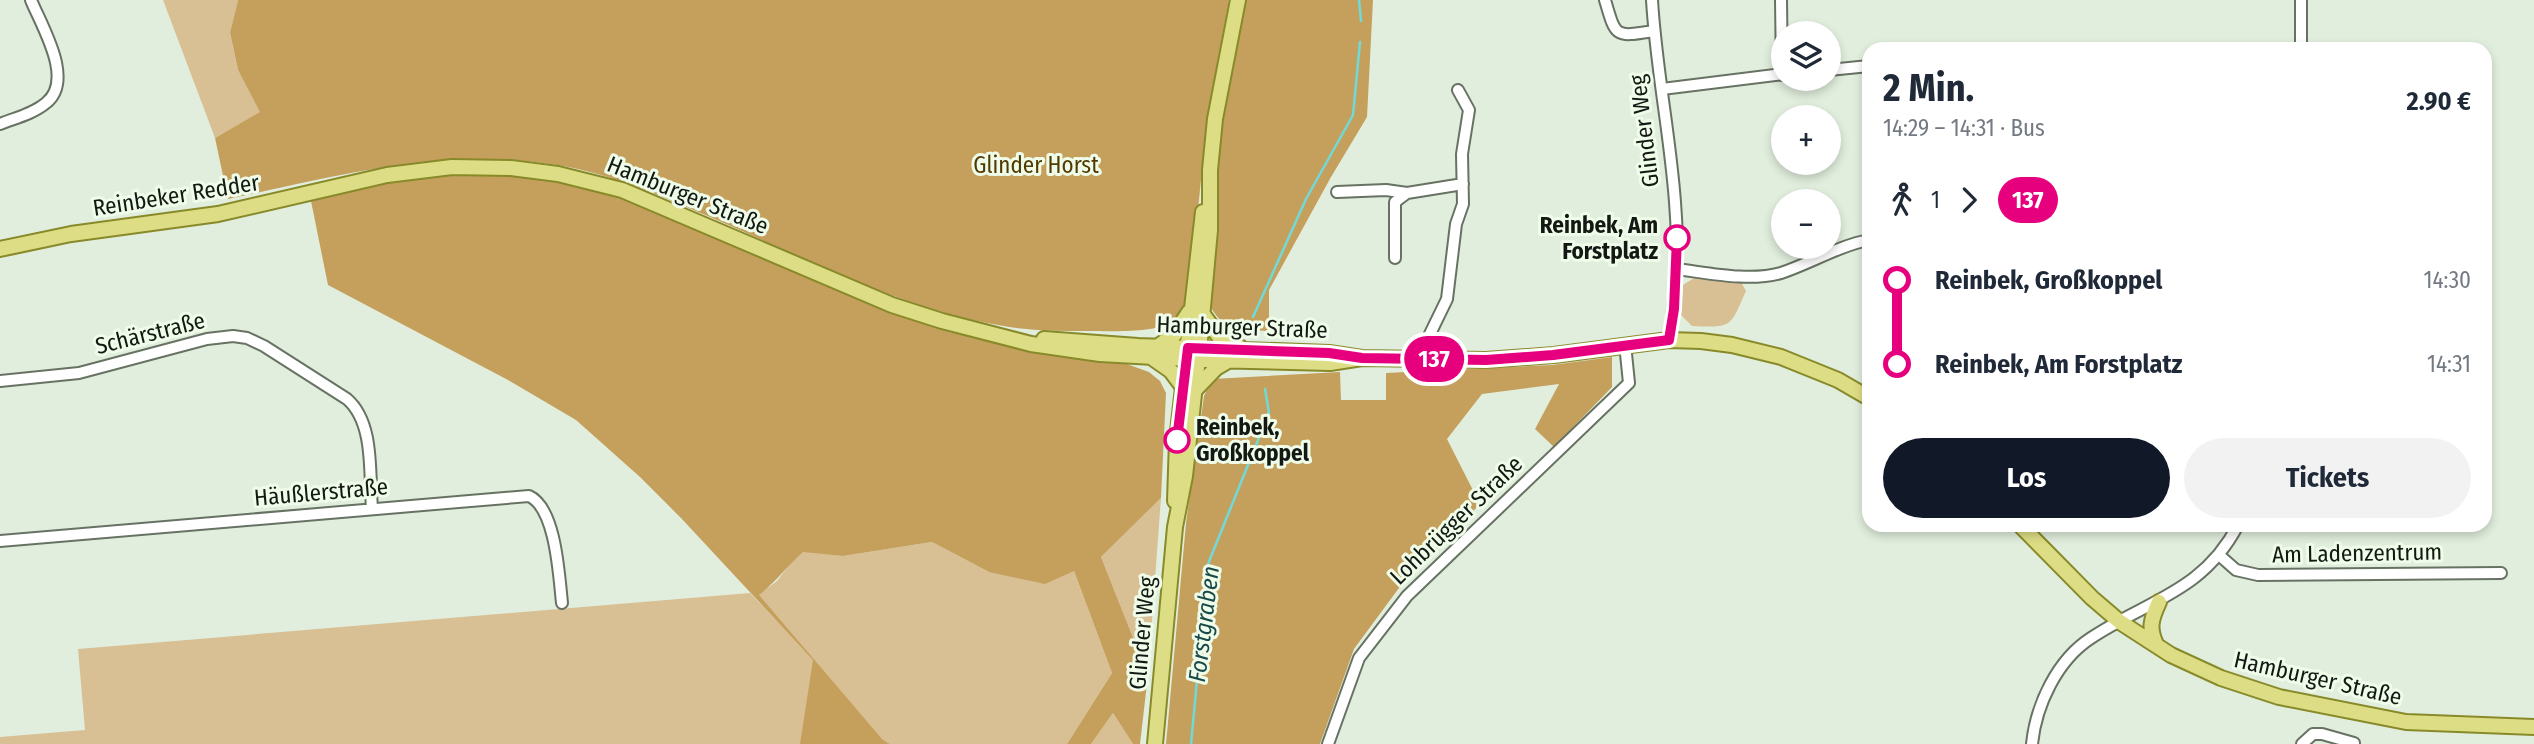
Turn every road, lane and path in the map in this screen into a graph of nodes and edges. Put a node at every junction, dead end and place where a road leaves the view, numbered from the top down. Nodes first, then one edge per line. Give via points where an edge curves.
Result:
1 (31, 0) edge
2 (1238, 0) edge
3 (1605, 0) edge
4 (1652, 0) edge
5 (1781, 0) edge
6 (2301, 0) edge
7 (1781, 21) edge
8 (1654, 31) junction
9 (2301, 42) edge
10 (1862, 67) edge
11 (1841, 69) edge
12 (1771, 75) edge
13 (1662, 89) junction
14 (1458, 90) dead end
15 (0, 124) edge
16 (353, 184) joint
17 (1462, 184) junction
18 (1337, 192) dead end
19 (1407, 193) junction
20 (1862, 241) edge
21 (2, 248) edge
22 (1395, 258) dead end
23 (1676, 269) junction
24 (1197, 309) junction
25 (1669, 340) junction
26 (1625, 344) junction
27 (1248, 351) junction
28 (1154, 352) junction
29 (1192, 353) junction
30 (1362, 358) junction
31 (1426, 359) junction
32 (1229, 361) junction
33 (0, 381) edge
34 (1188, 390) junction
35 (1862, 394) edge
36 (372, 508) junction
37 (2027, 532) edge
38 (2234, 532) edge
39 (0, 541) edge
40 (2219, 555) junction
41 (2501, 573) dead end
42 (2160, 602) junction
43 (562, 603) dead end
44 (2120, 621) junction
45 (2157, 646) junction
46 (2534, 727) edge
47 (2354, 743) edge
48 (1155, 744) edge
49 (1328, 744) edge
50 (2032, 744) edge
51 (2302, 744) edge

1 - 15 street via 55,59 57,84 47,103
2 - 24 main road, Glinder Weg via 1200,230
3 - 8 street via 1617,32
4 - 8 street, Glinder Weg
5 - 7 street
6 - 9 street
8 - 13 street, Glinder Weg
10 - 11 street
12 - 13 street
13 - 23 street, Glinder Weg via 1675,205
14 - 17 street via 1469,110
16 - 21 main road, Reinbeker Redder via 213,215
16 - 28 main road, Hamburger Straße via 418,170 475,167 527,169 588,180 654,202 892,304 993,335 1059,350
17 - 19 street
17 - 31 street via 1463,204 1447,299 1427,338
18 - 19 street
19 - 22 street via 1395,202
20 - 23 street via 1762,276
23 - 25 street, Glinder Weg
24 - 27 main road via 1220,338
24 - 28 main road
24 - 29 main road, Glinder Weg
25 - 26 main road, Hamburger Straße
25 - 35 main road, Hamburger Straße via 1718,342 1781,357
26 - 31 main road, Hamburger Straße via 1516,359
26 - 49 street, Lohbrügger Straße via 1629,383 1407,596 1359,658
27 - 29 main road, Hamburger Straße
27 - 30 main road, Hamburger Straße
28 - 29 main road, Hamburger Straße
28 - 34 main road
29 - 32 main road, Hamburger Straße
29 - 34 main road, Glinder Weg
30 - 31 main road, Hamburger Straße
30 - 32 main road, Hamburger Straße via 1330,363
32 - 34 main road
33 - 36 street, Schärstraße via 79,373 219,336 247,338 356,408 365,432
34 - 48 main road, Glinder Weg via 1174,477 1175,527
36 - 39 street, Häußlerstraße
36 - 43 street, Häußlerstraße via 522,496 536,499 554,538
37 - 44 main road, Hamburger Straße
38 - 40 street
40 - 41 street, Am Ladenzentrum via 2236,570 2258,575
40 - 42 street
42 - 44 street
42 - 45 main road via 2151,624
44 - 45 main road, Hamburger Straße
44 - 50 street via 2090,639 2061,667 2039,712
45 - 46 main road, Hamburger Straße via 2221,678 2320,707 2406,722
47 - 51 street via 2313,734

